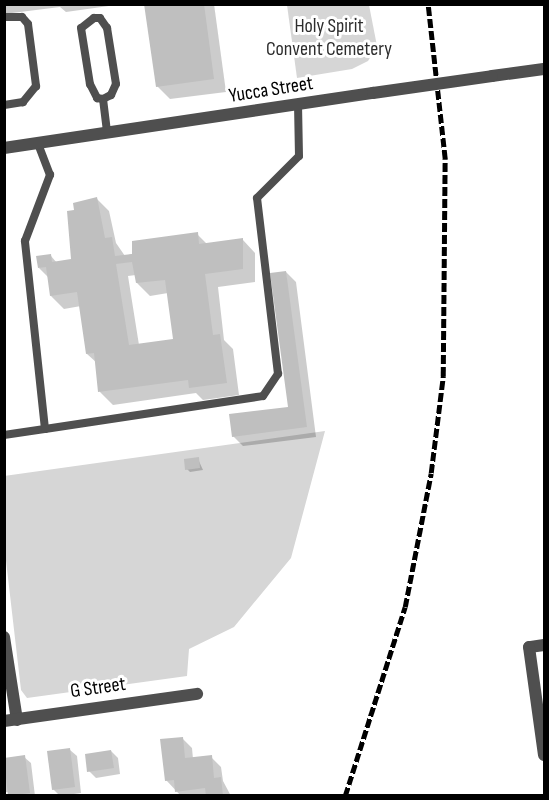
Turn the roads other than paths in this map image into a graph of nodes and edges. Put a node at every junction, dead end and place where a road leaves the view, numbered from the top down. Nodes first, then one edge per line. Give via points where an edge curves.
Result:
1 (4, 17) edge
2 (544, 69) edge
3 (103, 99) junction
4 (4, 105) edge
5 (298, 105) junction
6 (107, 134) junction
7 (38, 143) junction
8 (4, 148) edge
9 (45, 429) junction
10 (4, 435) edge
11 (4, 637) edge
12 (544, 645) edge
13 (197, 694) dead end
14 (10, 721) edge
15 (544, 755) edge

1 - 4 lane via 22,17 28,24 36,87 23,102
2 - 5 street, Yucca Street, bridge
3 - 3 lane via 92,93 81,28 94,18 100,18 107,28 116,84
3 - 6 lane
5 - 6 street, Yucca Street
5 - 9 lane via 299,156 257,198 278,374 262,396
6 - 7 street, Yucca Street
7 - 8 street, Yucca Street
7 - 9 lane via 50,175 25,241
9 - 10 lane
11 - 14 street
12 - 15 street via 529,647
13 - 14 street, G Street

